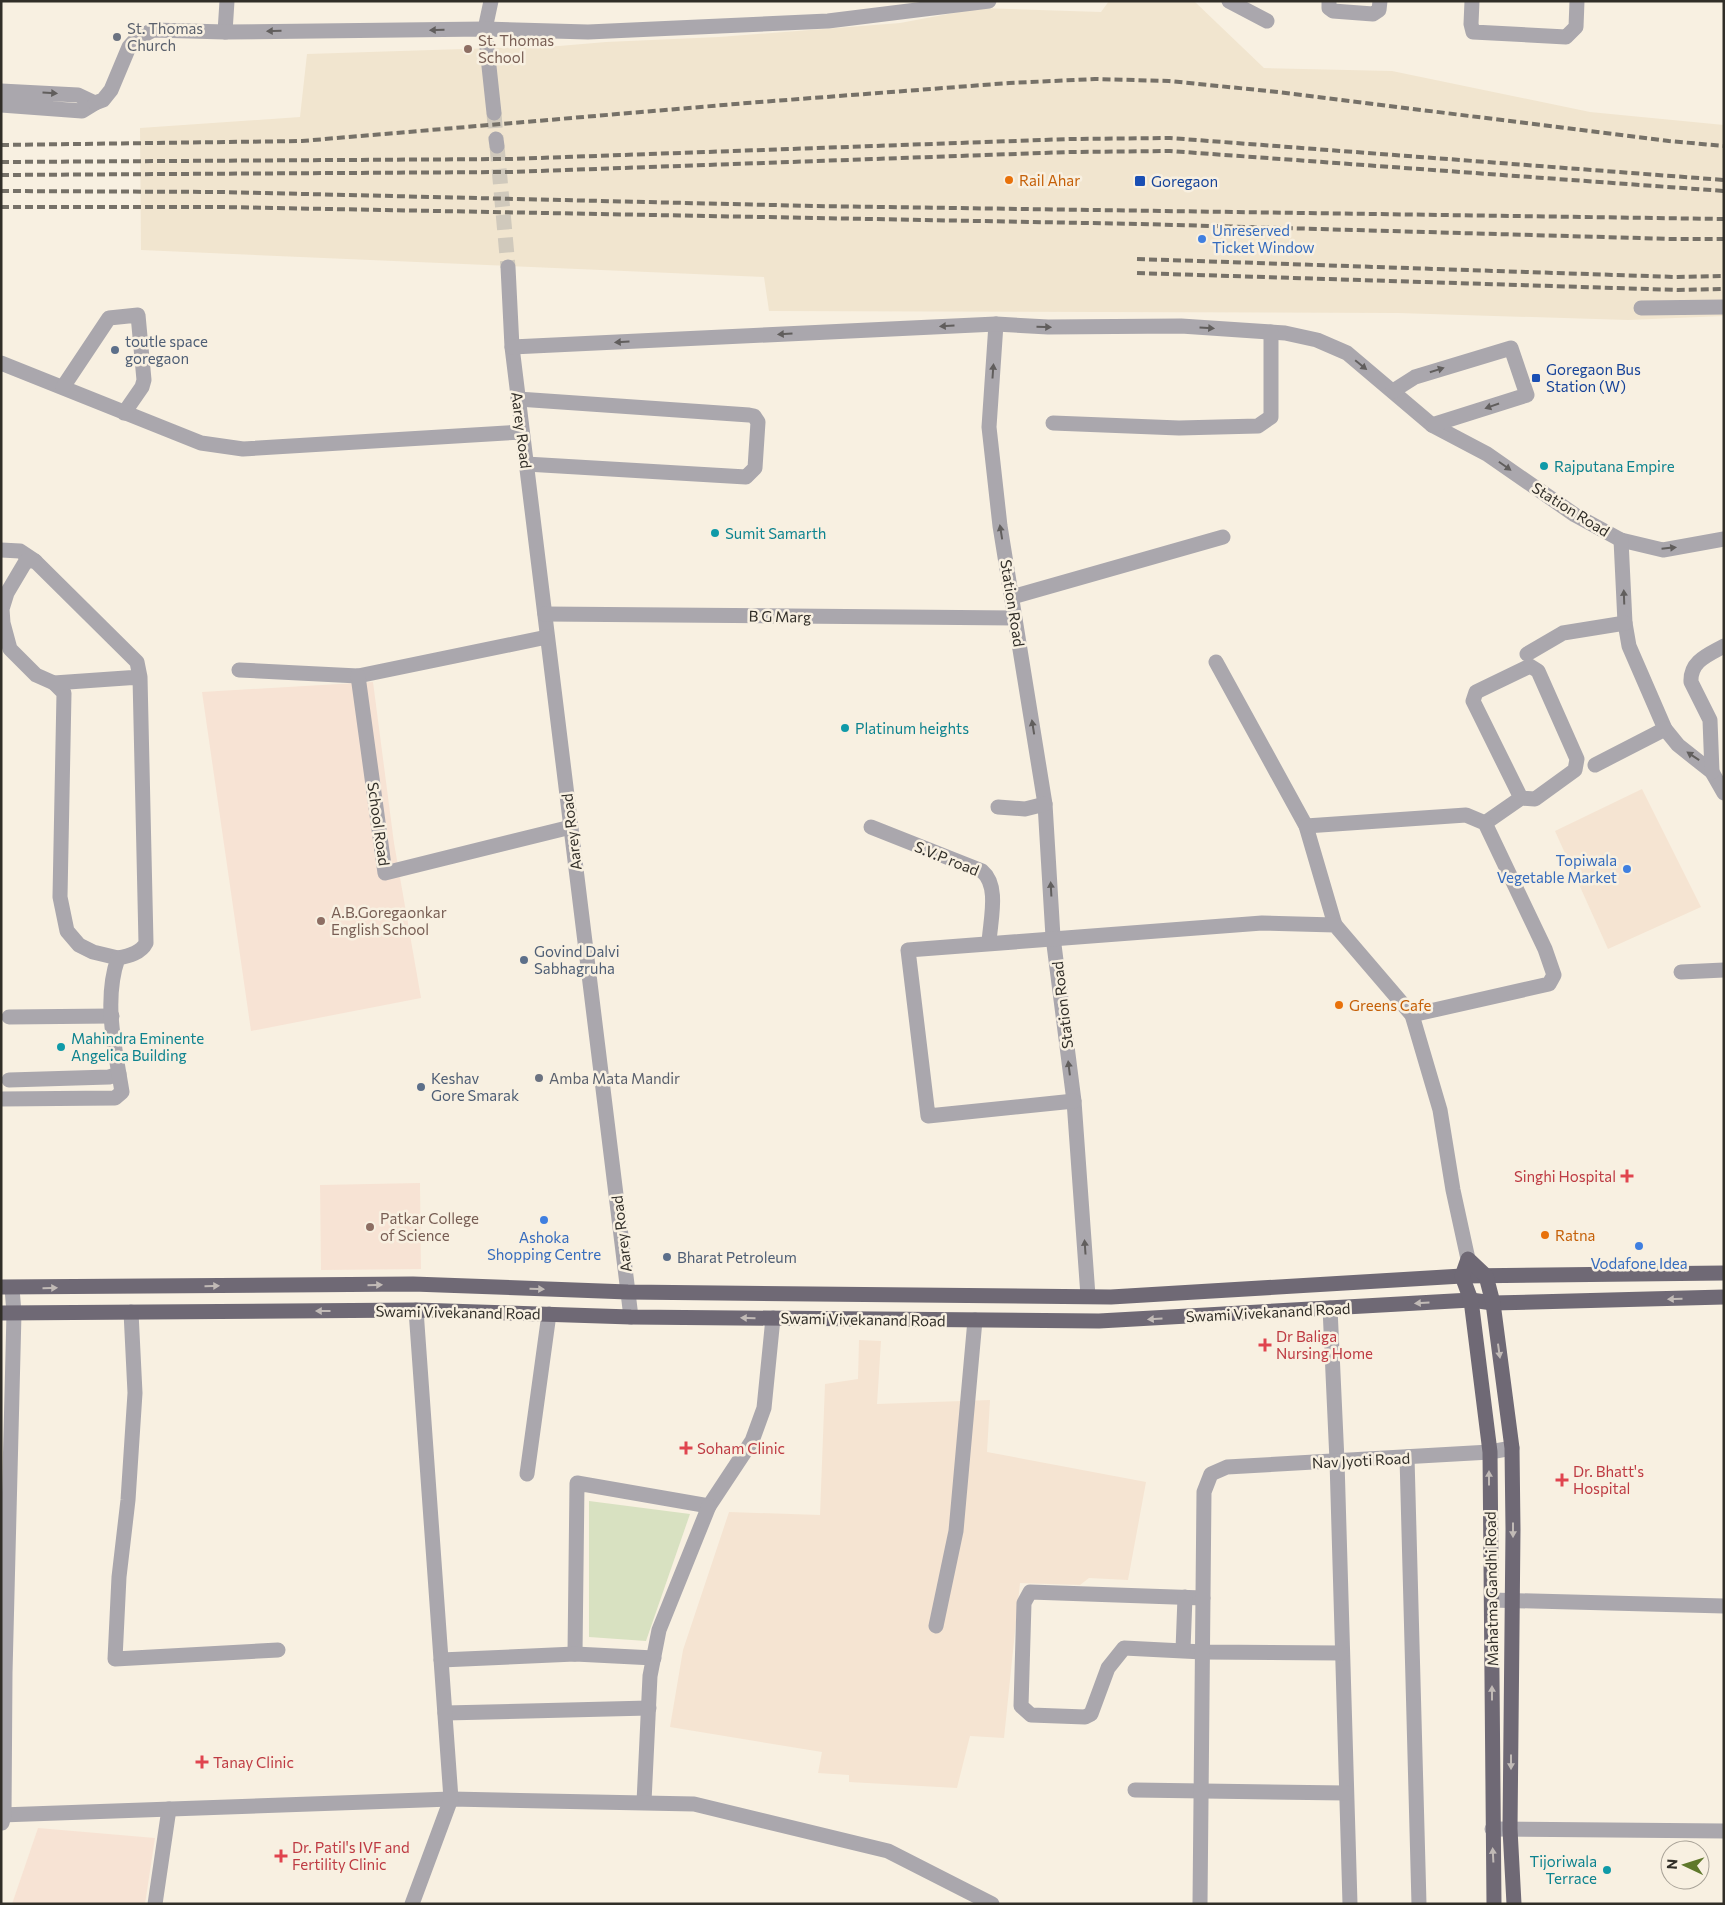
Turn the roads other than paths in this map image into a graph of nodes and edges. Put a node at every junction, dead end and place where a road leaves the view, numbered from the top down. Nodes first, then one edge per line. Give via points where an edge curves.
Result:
1 (227, 1) edge
2 (491, 1) edge
3 (989, 1) edge
4 (1329, 1) edge
5 (1380, 1) edge
6 (1472, 1) edge
7 (1577, 1) edge
8 (1236, 3) edge
9 (1267, 21) dead end
10 (485, 29) junction
11 (225, 32) junction
12 (1, 91) edge
13 (95, 103) junction
14 (1, 105) edge
15 (494, 113) tunnel mouth
16 (508, 267) tunnel mouth
17 (1724, 307) edge
18 (1641, 308) dead end
19 (996, 324) junction
20 (1271, 332) junction
21 (512, 347) junction
22 (1, 363) edge
23 (63, 388) junction
24 (1393, 391) junction
25 (518, 399) junction
26 (124, 413) junction
27 (1053, 423) dead end
28 (1432, 425) junction
29 (522, 432) junction
30 (526, 464) junction
31 (1223, 537) dead end
32 (1724, 539) edge
33 (1621, 540) junction
34 (1, 550) edge
35 (35, 562) junction
36 (1012, 597) junction
37 (545, 614) junction
38 (1015, 618) junction
39 (1625, 623) junction
40 (548, 636) junction
41 (1724, 646) edge
42 (1527, 654) dead end
43 (1216, 662) dead end
44 (239, 670) dead end
45 (358, 676) junction
46 (140, 677) junction
47 (54, 683) junction
48 (1665, 729) junction
49 (1595, 765) dead end
50 (1712, 772) junction
51 (1724, 793) edge
52 (1521, 798) junction
53 (1046, 804) junction
54 (998, 807) dead end
55 (1485, 823) junction
56 (1306, 826) junction
57 (571, 827) junction
58 (871, 827) dead end
59 (1335, 925) junction
60 (1054, 937) junction
61 (989, 943) junction
62 (118, 958) junction
63 (1724, 970) edge
64 (1681, 972) dead end
65 (1412, 1015) junction
66 (112, 1016) junction
67 (9, 1017) dead end
68 (119, 1074) junction
69 (9, 1080) dead end
70 (1, 1099) edge
71 (1074, 1101) junction
72 (1468, 1259) junction
73 (1724, 1273) edge
74 (1462, 1276) junction
75 (1486, 1276) junction
76 (7, 1288) edge
77 (628, 1292) junction
78 (1088, 1296) junction
79 (1724, 1298) edge
80 (1471, 1300) junction
81 (1493, 1302) junction
82 (1330, 1308) junction
83 (416, 1310) junction
84 (132, 1312) junction
85 (8, 1313) edge
86 (549, 1314) junction
87 (631, 1317) junction
88 (773, 1318) junction
89 (975, 1320) junction
90 (1512, 1448) junction
91 (1490, 1452) junction
92 (1407, 1457) junction
93 (1337, 1461) junction
94 (527, 1474) dead end
95 (709, 1506) junction
96 (6, 1507) edge
97 (1185, 1597) junction
98 (1204, 1598) junction
99 (1492, 1600) junction
100 (1512, 1600) junction
101 (5, 1601) edge
102 (1724, 1606) edge
103 (936, 1626) dead end
104 (278, 1650) dead end
105 (1183, 1650) junction
106 (1203, 1652) junction
107 (1342, 1653) junction
108 (574, 1654) junction
109 (654, 1658) junction
110 (441, 1660) junction
111 (3, 1673) edge
112 (649, 1708) junction
113 (445, 1713) junction
114 (1135, 1790) dead end
115 (1203, 1790) junction
116 (1346, 1794) junction
117 (451, 1799) junction
118 (644, 1802) junction
119 (169, 1809) junction
120 (2, 1818) edge
121 (1492, 1829) junction
122 (1510, 1829) junction
123 (1724, 1831) edge
124 (155, 1904) edge
125 (412, 1904) edge
126 (992, 1904) edge
127 (1200, 1904) edge
128 (1350, 1904) edge
129 (1419, 1904) edge
130 (1494, 1904) edge
131 (1514, 1904) edge

1 - 11 street
2 - 10 street
3 - 10 street via 828,21 588,32
4 - 5 street via 1329,8 1333,11 1373,14 1379,10
6 - 7 street via 1473,32 1566,37 1576,28
8 - 9 street
10 -> 11 street
10 - 15 street
11 - 13 street via 154,30 145,34 129,47 111,90
12 -> 13 street via 78,95
13 - 14 street via 82,111
16 - 21 street, Aarey Road
17 - 18 street
19 -> 20 street via 1181,326
19 -> 21 street
36 -> 19 street, Station Road via 989,426
20 -> 24 street via 1317,340 1347,353
20 - 27 street via 1271,417 1258,426 1180,428
21 - 25 street, Aarey Road
22 - 23 street
23 - 26 street
23 - 26 street via 109,318 138,315 144,380
24 - 28 street, Station Road
24 -> 28 street via 1415,377 1511,348 1527,395
25 - 29 street, Aarey Road
25 - 30 street via 749,415 758,422 755,468 746,477
26 - 29 street via 201,443 243,449
28 -> 33 street, Station Road via 1487,454 1575,515
29 - 30 street, Aarey Road
30 - 37 street, Aarey Road
31 - 36 street
33 -> 32 street, Station Road via 1663,550
39 -> 33 street
34 - 35 street via 20,550
35 - 46 street via 137,662
35 - 47 street via 26,561 7,593 2,609 3,623 10,649 36,675
36 - 38 street, Station Road
37 - 38 street, B G Marg
37 - 40 street, Aarey Road
53 -> 38 street, Station Road
39 - 42 street via 1563,633
39 - 48 street via 1629,646
40 - 45 street
40 - 57 street, Aarey Road
41 - 50 street via 1697,662 1691,677 1710,720
43 - 56 street
44 - 45 street
45 - 57 street, School Road via 385,873
46 - 47 street
46 - 62 street via 146,943 130,955
47 - 62 street via 64,693 60,897 67,931 79,945
48 - 49 street
50 -> 48 street via 1678,746
50 - 51 street
52 - 52 street via 1473,701 1476,692 1530,666 1538,671 1577,759 1575,770 1534,799
52 - 55 street
53 - 54 street via 1025,809
60 -> 53 street, Station Road
55 - 56 street via 1466,815
55 - 65 street via 1546,949 1554,975 1549,984
56 - 59 street
57 - 77 street, Aarey Road
58 - 61 street, S.V.P road via 989,876 992,892
59 - 60 street via 1262,924
59 - 65 street
60 - 61 street
71 -> 60 street, Station Road
61 - 71 street via 908,950 928,1116
62 - 66 street via 110,1002
63 - 64 street
65 - 72 street via 1440,1110
66 - 67 street
66 - 68 street
68 - 69 street
68 - 70 street via 122,1092 115,1098
78 -> 71 street, Station Road
72 - 74 main road
72 - 75 main road
73 - 75 main road, Swami Vivekanand Road
74 - 75 main road, Swami Vivekanand Road
74 - 78 main road, Swami Vivekanand Road
74 - 80 main road, Mahatma Gandhi Road
75 - 81 main road, Mahatma Gandhi Road
76 -> 77 main road, Swami Vivekanand Road via 413,1284
76 - 85 street
77 - 78 main road, Swami Vivekanand Road
77 - 87 street, Aarey Road
79 -> 81 main road, Swami Vivekanand Road
80 - 81 main road, Swami Vivekanand Road
80 -> 82 main road, Swami Vivekanand Road
80 - 91 main road, Mahatma Gandhi Road
81 -> 90 main road, Mahatma Gandhi Road
82 -> 89 main road, Swami Vivekanand Road via 1113,1321
82 - 93 street
83 -> 84 main road, Swami Vivekanand Road
83 - 86 main road, Swami Vivekanand Road
83 - 110 street
84 - 85 main road, Swami Vivekanand Road
84 - 104 street via 135,1393 114,1658
85 - 96 street
86 - 87 main road, Swami Vivekanand Road
86 - 94 street
88 -> 87 main road, Swami Vivekanand Road
88 - 89 main road, Swami Vivekanand Road
88 - 95 street via 764,1408 752,1441
89 - 103 street via 956,1531
90 - 91 street, Nav Jyoti Road
90 -> 100 main road, Mahatma Gandhi Road
91 - 92 street, Nav Jyoti Road
99 -> 91 main road, Mahatma Gandhi Road
92 - 93 street, Nav Jyoti Road
92 - 129 street
93 - 98 street, Nav Jyoti Road via 1227,1467 1211,1474 1204,1492
93 - 107 street
95 - 108 street via 577,1483
95 - 109 street via 659,1630
96 - 101 street
97 - 98 street
97 - 105 street
97 - 105 street via 1030,1592 1024,1603 1020,1706 1031,1715 1085,1717 1091,1714 1108,1668 1124,1648
98 - 106 street
99 - 100 street
121 -> 99 main road, Mahatma Gandhi Road
100 - 102 street
100 -> 122 main road, Mahatma Gandhi Road
101 - 111 street
105 - 106 street
106 - 107 street
106 - 115 street
107 - 116 street
108 - 109 street
108 - 110 street
109 - 112 street
110 - 113 street
111 - 120 street
112 - 113 street
112 - 118 street
113 - 117 street
114 - 115 street
115 - 116 street
115 - 127 street
116 - 128 street
117 - 118 street
117 - 119 street
117 - 125 street
118 - 126 street via 694,1804 888,1850
119 - 120 street
119 - 124 street
121 - 122 street
130 -> 121 main road, Mahatma Gandhi Road
122 - 123 street
122 - 131 main road, Mahatma Gandhi Road

